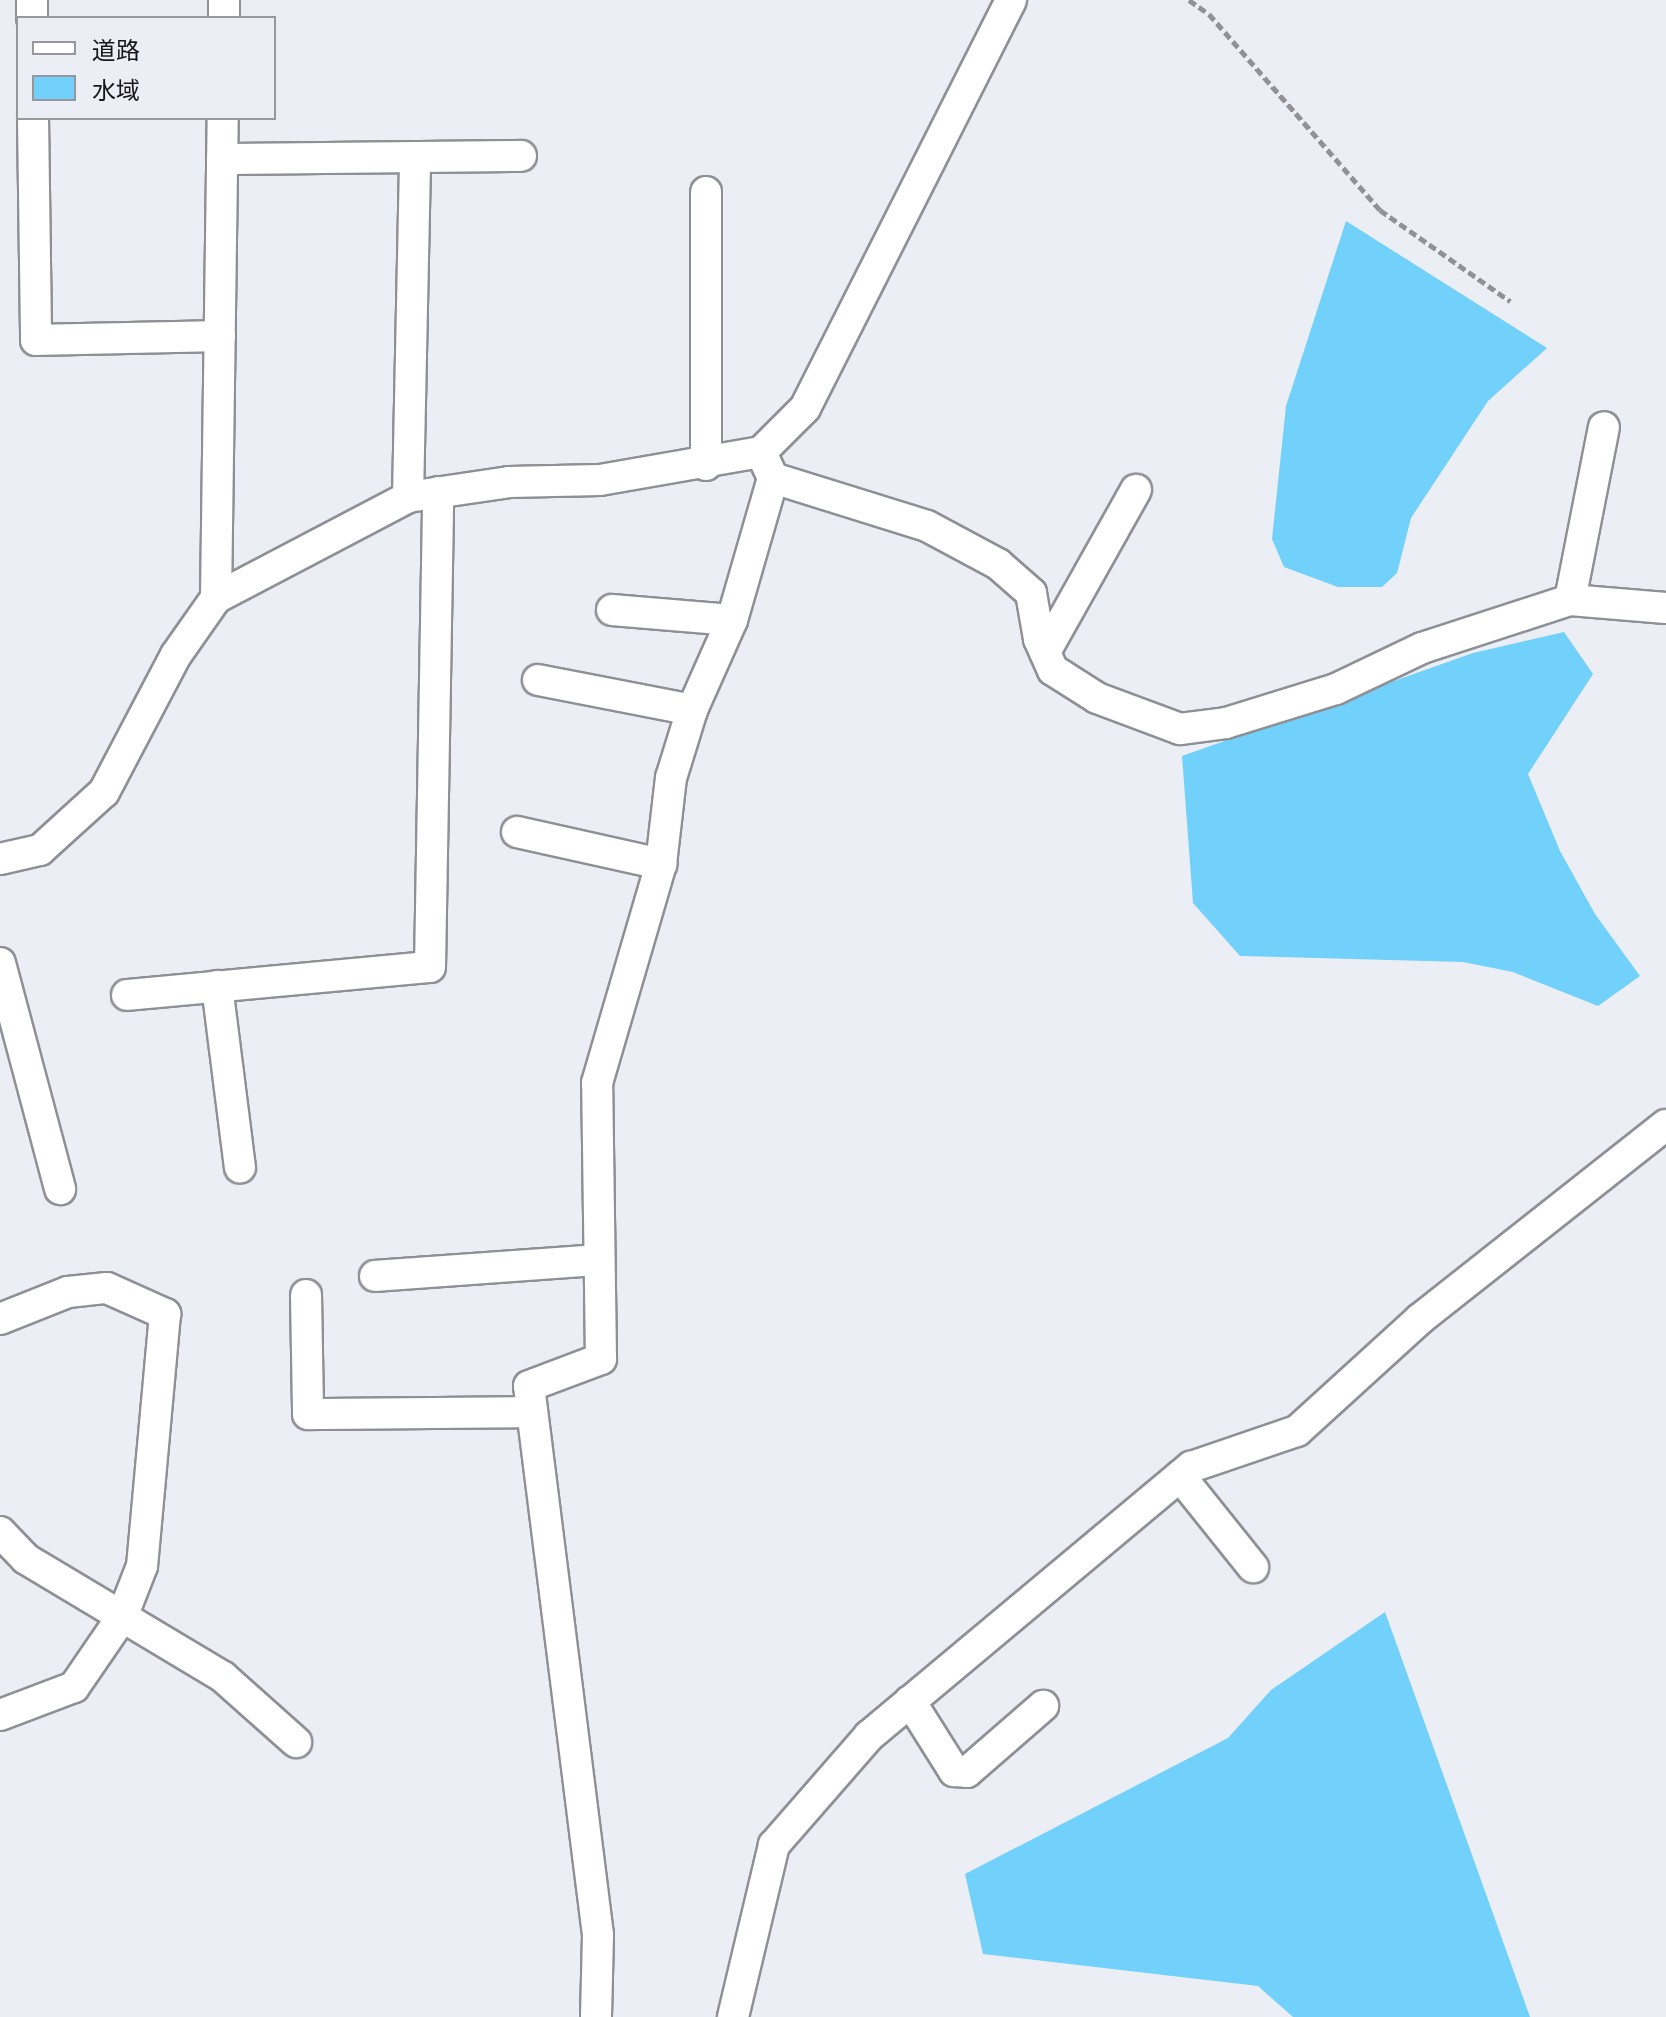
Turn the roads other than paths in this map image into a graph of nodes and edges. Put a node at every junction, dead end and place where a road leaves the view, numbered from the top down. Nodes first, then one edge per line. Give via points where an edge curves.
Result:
1 (1011, 0) edge
2 (33, 120) edge
3 (223, 120) edge
4 (521, 156) dead end
5 (415, 157) junction
6 (222, 159) junction
7 (706, 192) dead end
8 (220, 336) junction
9 (1604, 427) dead end
10 (706, 465) junction
11 (767, 465) junction
12 (1136, 490) dead end
13 (438, 492) junction
14 (408, 497) junction
15 (216, 598) junction
16 (1570, 600) junction
17 (1666, 608) edge
18 (612, 610) dead end
19 (732, 620) junction
20 (1045, 652) junction
21 (538, 680) dead end
22 (692, 710) junction
23 (517, 832) dead end
24 (0, 859) edge
25 (661, 864) junction
26 (0, 963) edge
27 (217, 986) junction
28 (127, 995) dead end
29 (1666, 1125) edge
30 (240, 1168) dead end
31 (60, 1189) dead end
32 (598, 1260) junction
33 (375, 1276) dead end
34 (306, 1295) dead end
35 (0, 1319) edge
36 (532, 1412) junction
37 (1180, 1476) junction
38 (0, 1532) edge
39 (1253, 1567) dead end
40 (122, 1617) junction
41 (910, 1701) junction
42 (1043, 1706) dead end
43 (0, 1715) edge
44 (296, 1742) dead end
45 (596, 2017) edge
46 (733, 2017) edge

1 - 11 street via 805,408
2 - 8 street via 36,340
3 - 6 street
4 - 5 street
5 - 6 street
5 - 14 street
6 - 8 street
7 - 10 street
8 - 15 street
9 - 16 street
10 - 11 street
10 - 13 street via 600,480 509,482
11 - 19 street
11 - 20 street via 927,526 998,564 1031,593
12 - 20 street
13 - 14 street
13 - 27 street via 430,967
14 - 15 street
15 - 24 street via 176,655 104,792 40,850
16 - 17 street
16 - 20 street via 1422,648 1336,689 1226,723 1180,729 1097,698 1053,670
18 - 19 street
19 - 22 street
21 - 22 street
22 - 25 street via 671,778
23 - 25 street
25 - 32 street via 597,1083
26 - 31 street
27 - 28 street
27 - 30 street
29 - 37 street via 1420,1319 1297,1431 1191,1467
32 - 33 street
32 - 36 street via 601,1359 529,1386
34 - 36 street via 308,1414
35 - 40 street via 68,1292 107,1288 165,1314 142,1566
36 - 45 street via 598,1935
37 - 39 street
37 - 41 street
38 - 40 street via 26,1559
40 - 43 street via 74,1687
40 - 44 street via 223,1677
41 - 42 street via 954,1771 967,1772
41 - 46 street via 821,1788 774,1845

